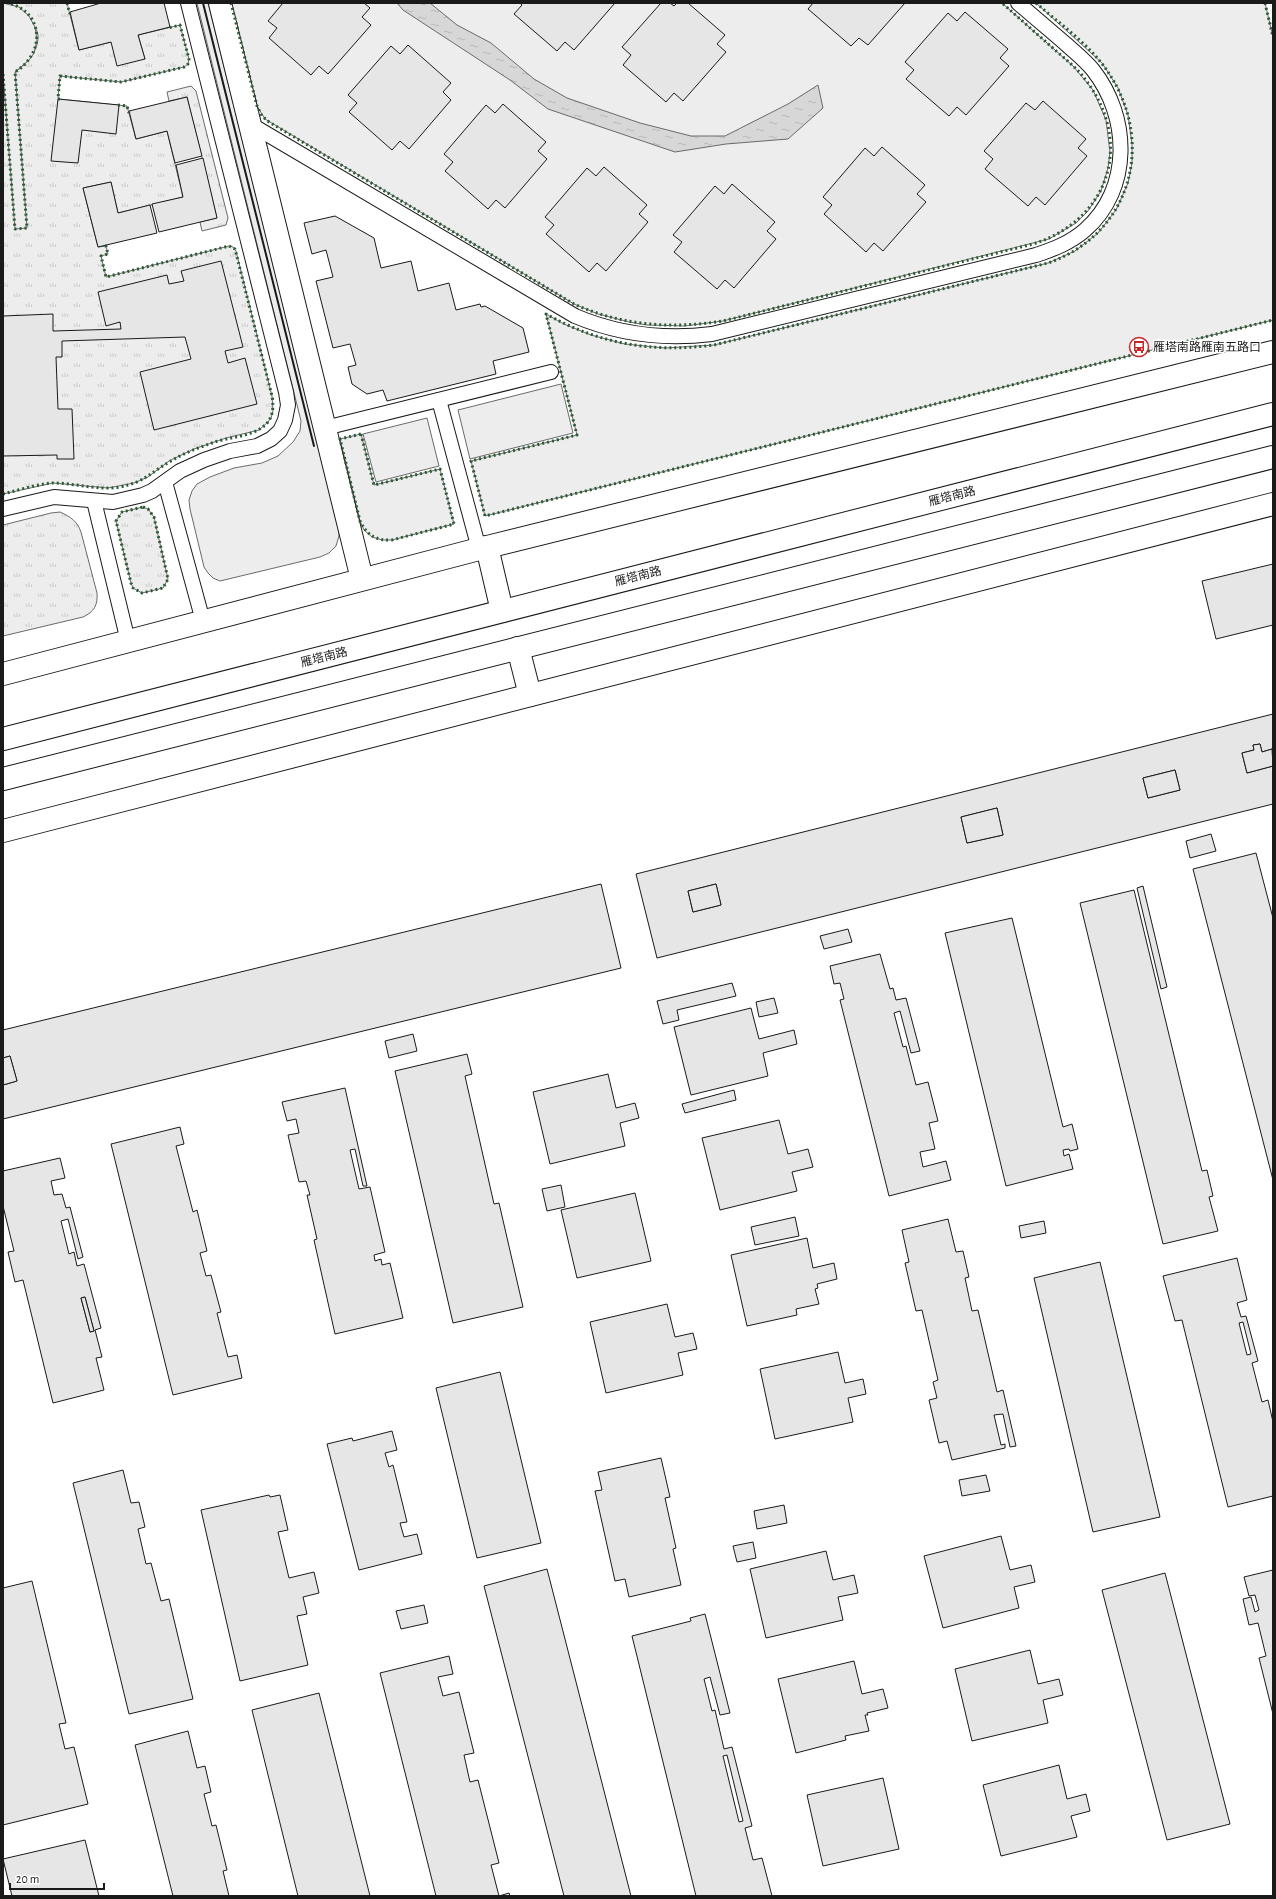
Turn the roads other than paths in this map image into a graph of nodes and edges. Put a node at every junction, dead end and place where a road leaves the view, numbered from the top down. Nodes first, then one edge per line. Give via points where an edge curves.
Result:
1 (188, 3) edge
2 (220, 3) edge
3 (1018, 3) edge
4 (250, 124) junction
5 (1273, 352) edge
6 (551, 372) dead end
7 (439, 400) junction
8 (1273, 414) edge
9 (325, 428) junction
10 (1273, 456) edge
11 (165, 482) junction
12 (94, 501) junction
13 (1273, 504) edge
14 (3, 509) edge
15 (483, 548) junction
16 (362, 579) junction
17 (502, 611) junction
18 (203, 621) junction
19 (128, 641) junction
20 (518, 648) junction
21 (3, 674) edge
22 (530, 695) junction
23 (3, 739) edge
24 (3, 779) edge
25 (3, 831) edge

1 - 11 lane via 288,405 283,426 271,439 257,446 204,460 180,471
2 - 4 street
3 - 4 lane via 1087,63 1103,84 1115,109 1119,126 1120,162 1111,196 1084,231 1069,241 1036,255 712,334 645,336 619,332 575,316
4 - 9 street
5 - 15 street
6 - 7 lane
7 - 9 lane
7 - 15 lane
8 - 17 street, 雁塔南路
9 - 16 street
10 - 20 street
11 - 12 lane via 152,491 134,498 113,502
11 - 18 lane
12 - 14 lane via 54,497
12 - 19 lane
13 - 22 street
15 - 16 street
15 - 17 street
16 - 18 street
17 - 23 street, 雁塔南路
18 - 19 street
19 - 21 street
20 - 22 street
20 - 24 street
22 - 25 street

